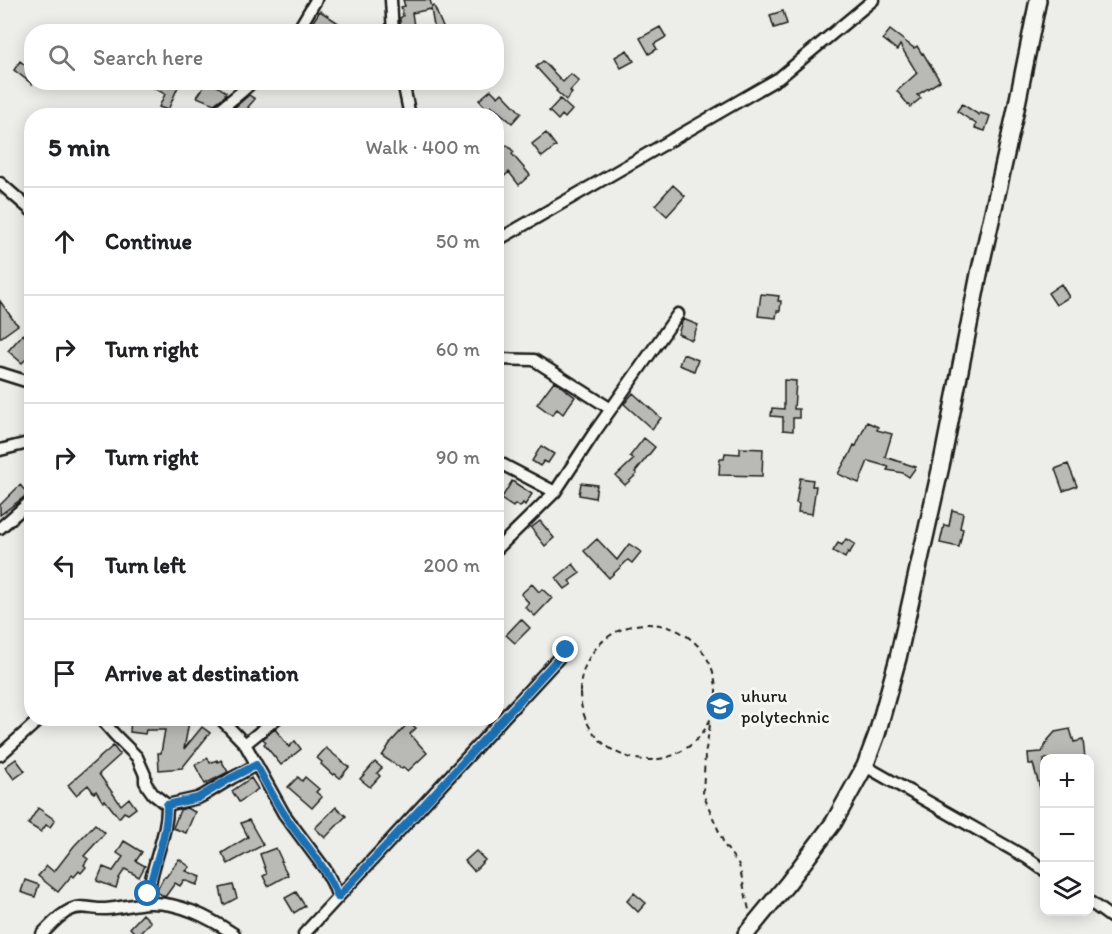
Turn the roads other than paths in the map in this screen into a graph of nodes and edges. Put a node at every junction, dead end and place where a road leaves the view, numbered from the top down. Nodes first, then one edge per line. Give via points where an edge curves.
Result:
1 (316, 0) edge
2 (391, 0) edge
3 (873, 0) edge
4 (1038, 0) edge
5 (302, 24) edge
6 (392, 24) edge
7 (245, 90) edge
8 (405, 90) edge
9 (220, 108) edge
10 (408, 108) edge
11 (0, 183) edge
12 (24, 204) edge
13 (504, 236) edge
14 (678, 314) dead end
15 (504, 359) edge
16 (0, 373) edge
17 (24, 380) edge
18 (611, 409) junction
19 (24, 444) edge
20 (0, 450) edge
21 (504, 465) edge
22 (555, 492) junction
23 (24, 508) edge
24 (0, 528) edge
25 (504, 542) edge
26 (566, 650) dead end
27 (504, 718) edge
28 (32, 726) edge
29 (107, 726) edge
30 (228, 726) edge
31 (267, 726) edge
32 (496, 726) edge
33 (245, 744) junction
34 (0, 754) edge
35 (256, 765) junction
36 (865, 766) junction
37 (167, 805) junction
38 (1040, 867) edge
39 (338, 897) junction
40 (149, 903) junction
41 (1094, 905) edge
42 (1112, 918) edge
43 (750, 930) edge
44 (42, 934) edge
45 (234, 934) edge
46 (304, 934) edge

1 - 5 street
2 - 6 street
3 - 13 street via 779,78
4 - 36 street via 898,658
7 - 9 street
8 - 10 street
11 - 12 street
14 - 18 street
15 - 18 street via 534,360
16 - 17 street
18 - 22 street
19 - 20 street
21 - 22 street
22 - 25 street
23 - 24 street
26 - 27 street
28 - 34 street
29 - 37 street via 137,757 148,787
30 - 33 street
31 - 33 street
32 - 39 street
33 - 35 street
35 - 37 street via 198,798
35 - 39 street via 284,814 325,869
36 - 38 street
36 - 43 street via 834,822
37 - 40 street
39 - 46 street
40 - 44 street via 74,908
40 - 45 street via 196,912
41 - 42 street

